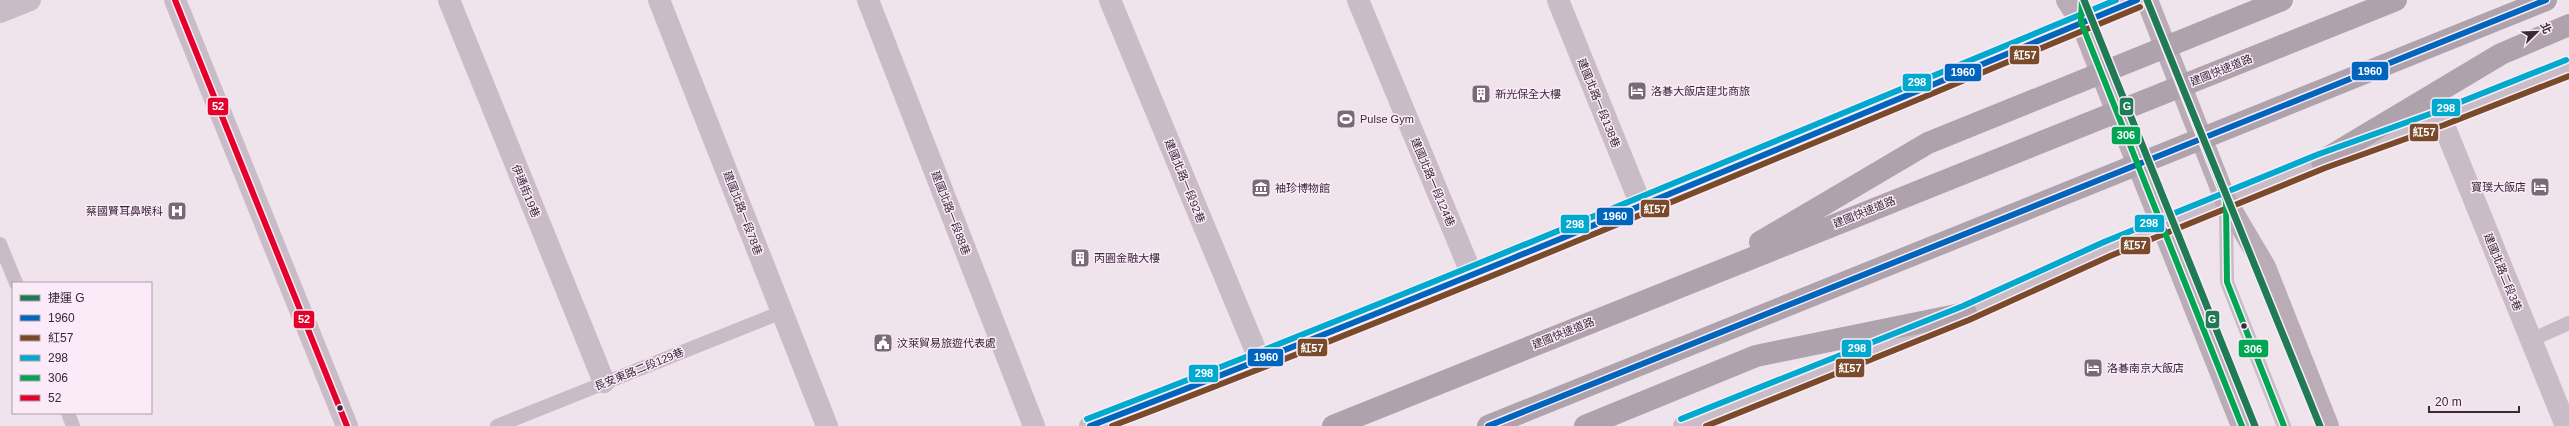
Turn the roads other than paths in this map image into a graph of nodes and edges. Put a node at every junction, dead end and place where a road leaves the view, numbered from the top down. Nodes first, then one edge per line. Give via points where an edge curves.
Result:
1 (30, 0) edge
2 (175, 0) edge
3 (448, 0) edge
4 (659, 0) edge
5 (868, 0) edge
6 (1110, 0) edge
7 (1358, 0) edge
8 (1558, 0) edge
9 (2067, 0) edge
10 (2082, 0) edge
11 (2137, 0) edge
12 (2148, 0) edge
13 (2282, 0) edge
14 (2396, 0) edge
15 (2546, 0) edge
16 (0, 12) edge
17 (2081, 22) junction
18 (2569, 25) edge
19 (2569, 68) edge
20 (2441, 118) junction
21 (2322, 161) junction
22 (2226, 201) junction
23 (1641, 204) junction
24 (2163, 226) junction
25 (0, 244) edge
26 (1472, 275) junction
27 (1700, 277) junction
28 (16, 282) edge
29 (782, 312) junction
30 (1966, 312) junction
31 (2569, 323) edge
32 (2531, 340) junction
33 (1260, 361) junction
34 (604, 382) junction
35 (68, 414) edge
36 (1696, 424) edge
37 (73, 426) edge
38 (346, 426) edge
39 (497, 426) edge
40 (827, 426) edge
41 (1034, 426) edge
42 (1090, 426) edge
43 (1333, 426) edge
44 (1488, 426) edge
45 (1585, 426) edge
46 (2242, 426) edge
47 (2284, 426) edge
48 (2328, 426) edge
49 (2566, 426) edge

1 - 16 street
2 - 38 street
3 - 34 street, 伊通街19巷
4 - 29 street, 建國北路一段78巷
5 - 41 street, 建國北路一段88巷
6 - 33 street, 建國北路一段92巷
7 - 26 street, 建國北路一段124巷
8 - 23 street, 建國北路一段138巷
9 - 17 main road
10 - 17 lane
11 - 17 street
12 - 22 main road
13 - 27 highway via 1928,142
14 - 27 highway, 建國快速道路
15 - 44 highway
17 - 23 street
17 - 24 main road
18 - 21 highway via 2501,54
19 - 20 street
20 - 21 street
20 - 32 street, 建國北路二段3巷
21 - 22 street
22 - 24 street
22 - 47 lane via 2227,282
22 - 48 main road via 2265,267
23 - 26 street
24 - 30 street
24 - 46 main road
25 - 28 lane
26 - 33 street
27 - 43 highway, 建國快速道路
29 - 34 lane, 長安東路二段129巷
29 - 40 street, 建國北路一段78巷
30 - 36 street
30 - 45 highway via 1756,356
31 - 32 lane
32 - 49 street, 建國北路二段3巷
33 - 42 street
34 - 39 lane, 長安東路二段129巷
35 - 37 lane

